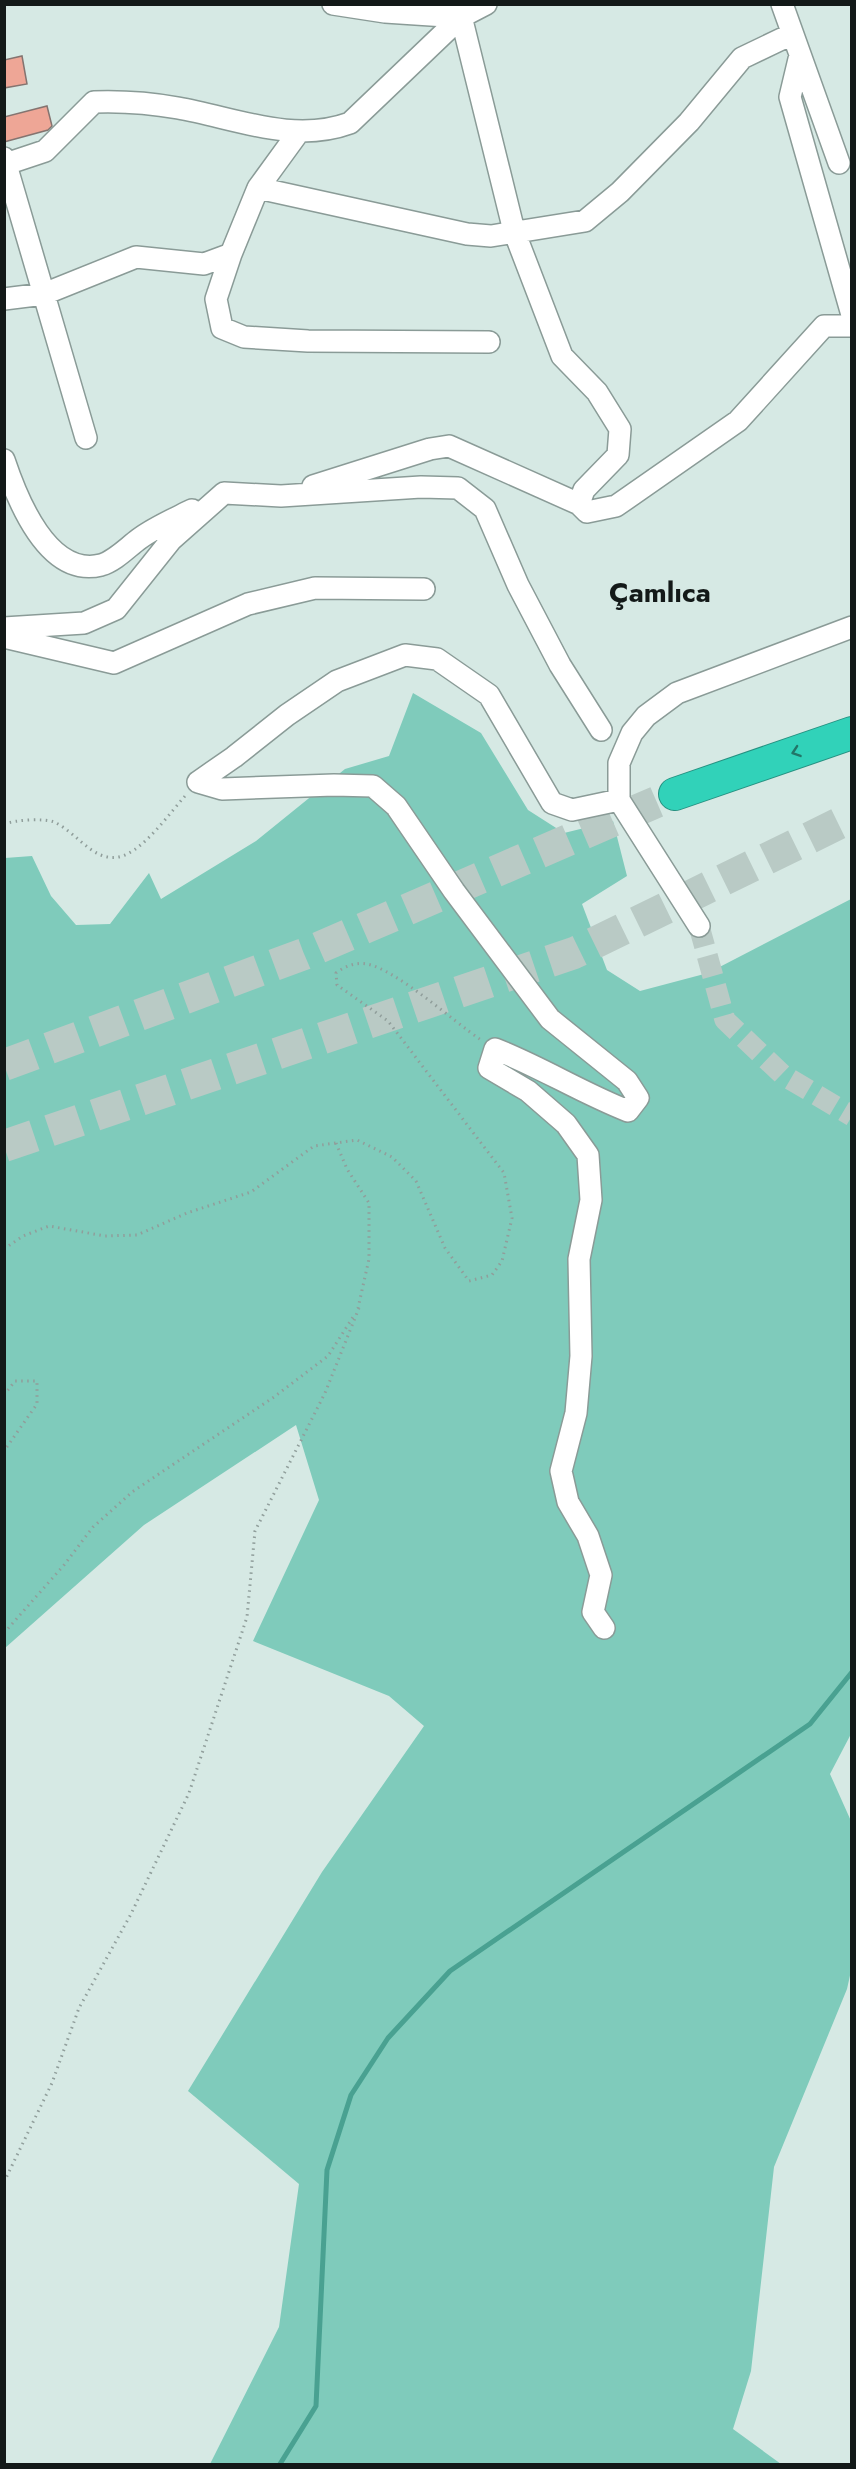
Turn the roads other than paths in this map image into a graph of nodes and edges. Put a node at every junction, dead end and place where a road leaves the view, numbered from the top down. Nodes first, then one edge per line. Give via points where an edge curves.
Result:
1 (333, 4) edge
2 (486, 4) edge
3 (782, 4) edge
4 (459, 11) edge
5 (792, 34) junction
6 (800, 55) junction
7 (298, 133) junction
8 (5, 161) edge
9 (839, 163) dead end
10 (258, 188) junction
11 (514, 231) junction
12 (231, 254) junction
13 (44, 294) junction
14 (4, 300) edge
15 (852, 315) edge
16 (852, 326) edge
17 (489, 342) dead end
18 (87, 438) dead end
19 (4, 460) edge
20 (224, 493) junction
21 (281, 496) junction
22 (579, 504) junction
23 (424, 589) dead end
24 (852, 627) edge
25 (4, 628) edge
26 (4, 637) edge
27 (601, 730) dead end
28 (852, 733) edge
29 (675, 794) tunnel mouth
30 (618, 800) junction
31 (699, 926) tunnel mouth
32 (604, 1628) dead end

1 - 4 street via 385,12
2 - 4 street
3 - 5 street
4 - 7 street via 350,123 332,130
4 - 11 street
5 - 6 street
5 - 11 street via 742,58 688,122 620,192 585,221
6 - 9 street
6 - 15 street via 790,97
7 - 8 street via 178,108 124,101 94,102 45,151
7 - 10 street
8 - 13 street
10 - 11 street via 467,234 491,236
10 - 12 street
11 - 22 street via 562,356 597,392 620,429 618,454 584,490
12 - 13 street via 204,264 136,257
12 - 17 street via 216,299 222,328 244,337
13 - 14 street
13 - 18 street
16 - 22 street via 824,326 738,420 641,490 616,506 587,512
19 - 20 street via 17,499 42,538 65,559 82,567 103,564 140,538
20 - 21 street
20 - 25 street via 171,540 116,609 84,623
21 - 22 street via 449,446
21 - 27 street via 421,487 458,489 485,509 518,585 560,665
23 - 26 street via 304,590 248,604 114,663
24 - 30 street via 677,693 646,716 632,733 619,763
28 -> 29 highway
30 - 31 street
30 - 32 street via 572,810 552,803 489,695 437,659 405,655 337,681 198,782 222,789 372,786 396,806 550,1019 627,1081 638,1098 628,1111 495,1049 489,1068 528,1091 566,1124 588,1155 591,1200 579,1259 580,1368 576,1413 561,1472 568,1502 588,1536 601,1575 593,1612

